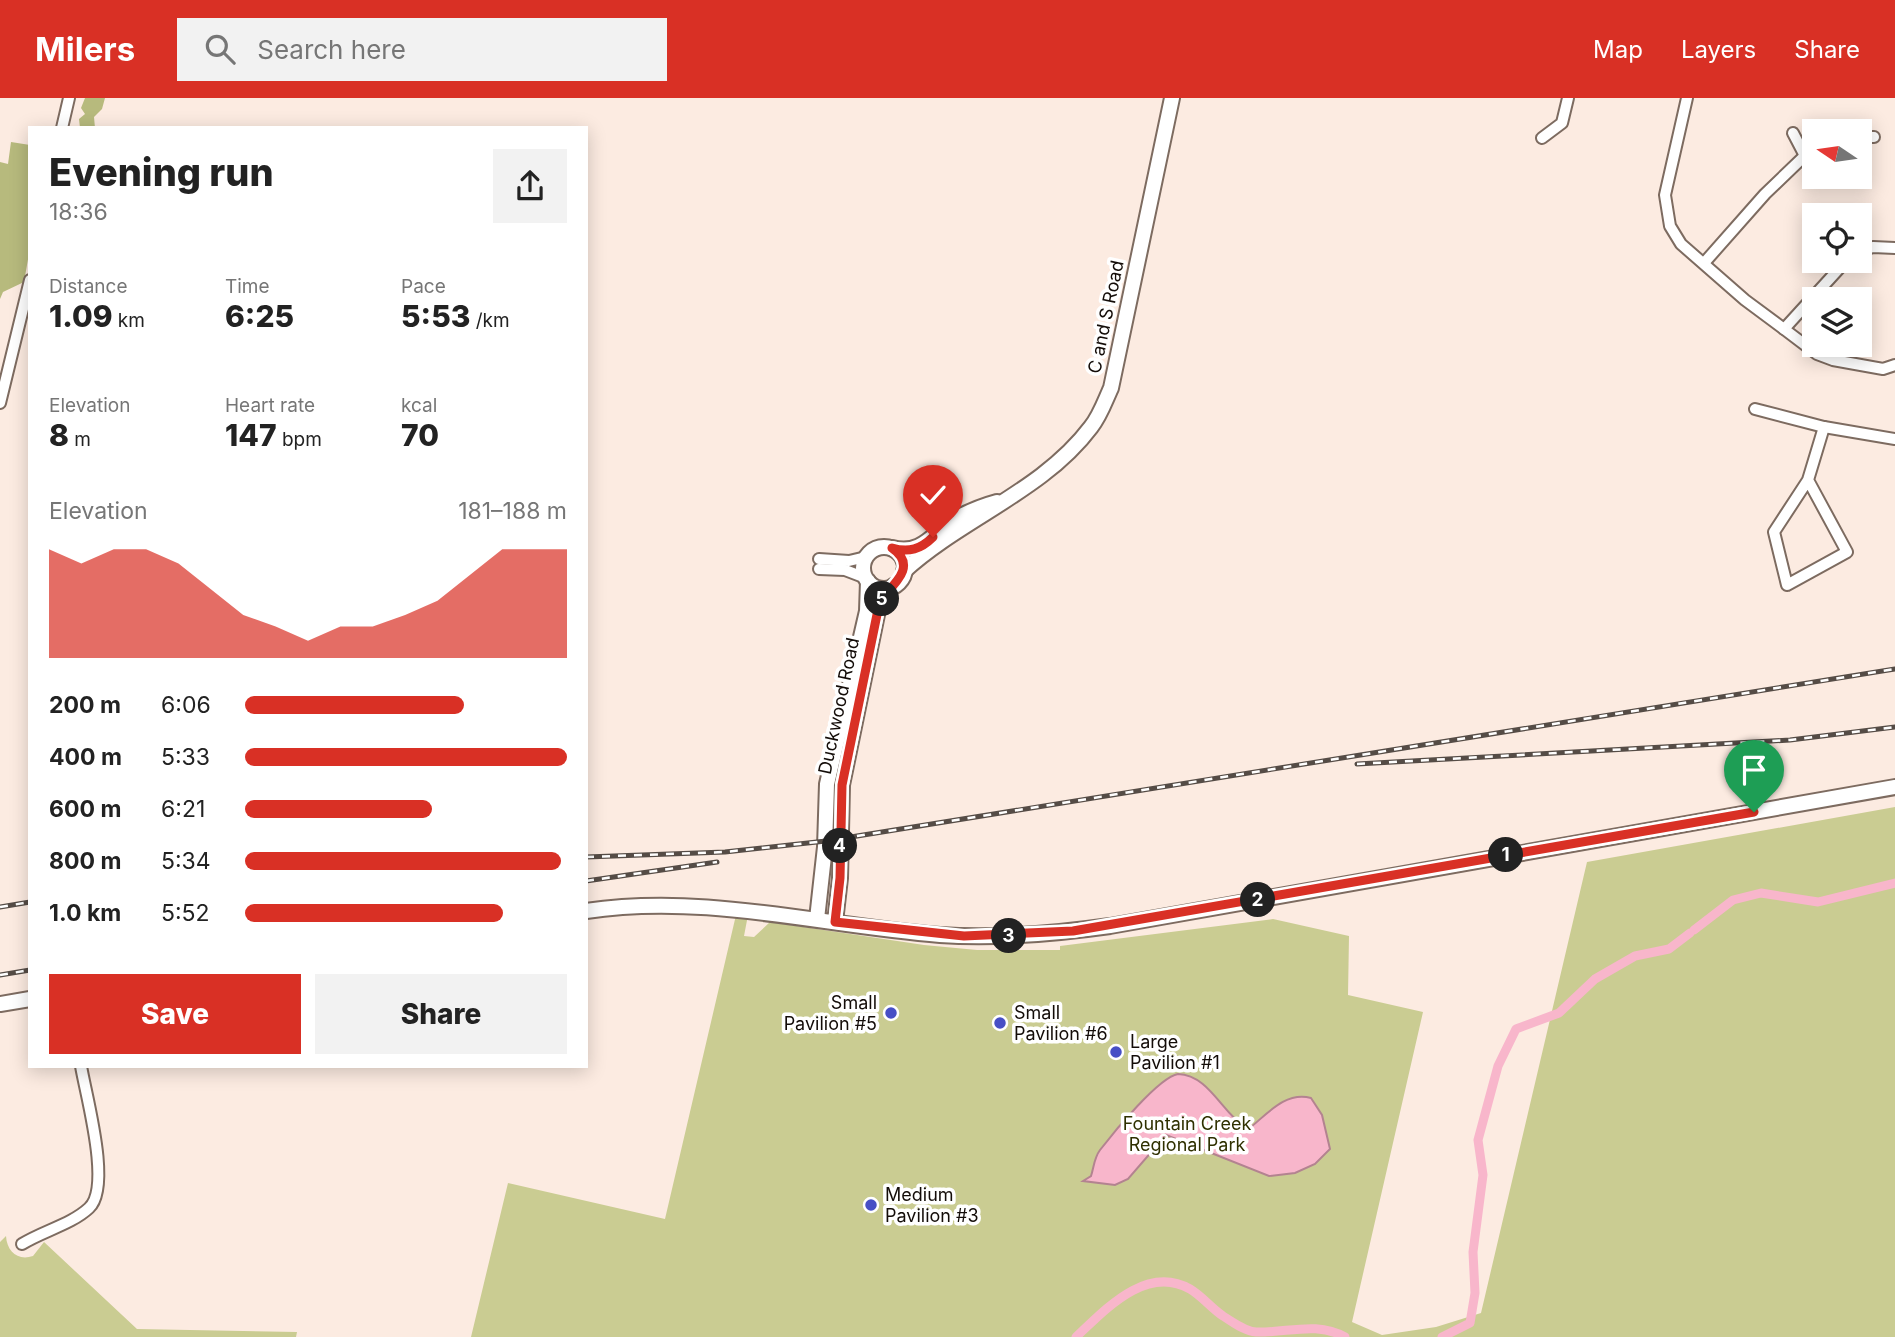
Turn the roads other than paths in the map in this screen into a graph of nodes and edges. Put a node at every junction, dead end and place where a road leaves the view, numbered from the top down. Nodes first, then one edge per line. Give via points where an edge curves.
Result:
1 (69, 98) edge
2 (1172, 98) edge
3 (1567, 98) edge
4 (1687, 98) edge
5 (62, 126) edge
6 (1793, 133) dead end
7 (1542, 138) dead end
8 (1802, 150) edge
9 (1802, 156) edge
10 (1872, 247) edge
11 (1895, 248) edge
12 (1704, 263) junction
13 (1835, 273) edge
14 (26, 311) edge
15 (1784, 329) junction
16 (1895, 365) edge
17 (0, 403) edge
18 (1755, 409) dead end
19 (1824, 427) junction
20 (1895, 439) edge
21 (1808, 480) junction
22 (1002, 501) junction
23 (892, 548) junction
24 (866, 557) junction
25 (904, 571) junction
26 (867, 580) junction
27 (893, 586) junction
28 (1895, 787) edge
29 (588, 911) edge
30 (817, 919) junction
31 (835, 922) junction
32 (28, 999) edge
33 (0, 1004) edge
34 (81, 1068) edge
35 (22, 1244) dead end

1 - 5 street
2 - 22 main road, C and S Road via 1111,388 1093,424 1073,449
3 - 7 street via 1562,123
4 - 12 street via 1665,211 1674,235
6 - 8 street
9 - 12 street
10 - 11 street
12 - 15 street
13 - 15 street
14 - 17 street
15 - 16 street via 1833,360 1883,369
18 - 19 street
19 - 20 street
19 - 21 street
21 - 21 street via 1847,552 1787,585 1774,532
22 - 23 main road, C and S Road via 954,520 919,548
22 - 25 main road, C and S Road
23 - 24 main road via 879,547
23 - 25 main road via 902,558
24 - 26 main road
24 - 26 street via 819,564
25 - 27 main road
26 - 27 main road via 879,588
26 - 30 main road, Duckwood Road via 867,611 827,784
27 - 31 main road, Duckwood Road via 880,600 842,785
28 - 31 main road via 1073,931 964,936
29 - 30 main road via 686,906
30 - 31 main road
32 - 33 main road
34 - 35 street via 99,1172 97,1197 87,1210

